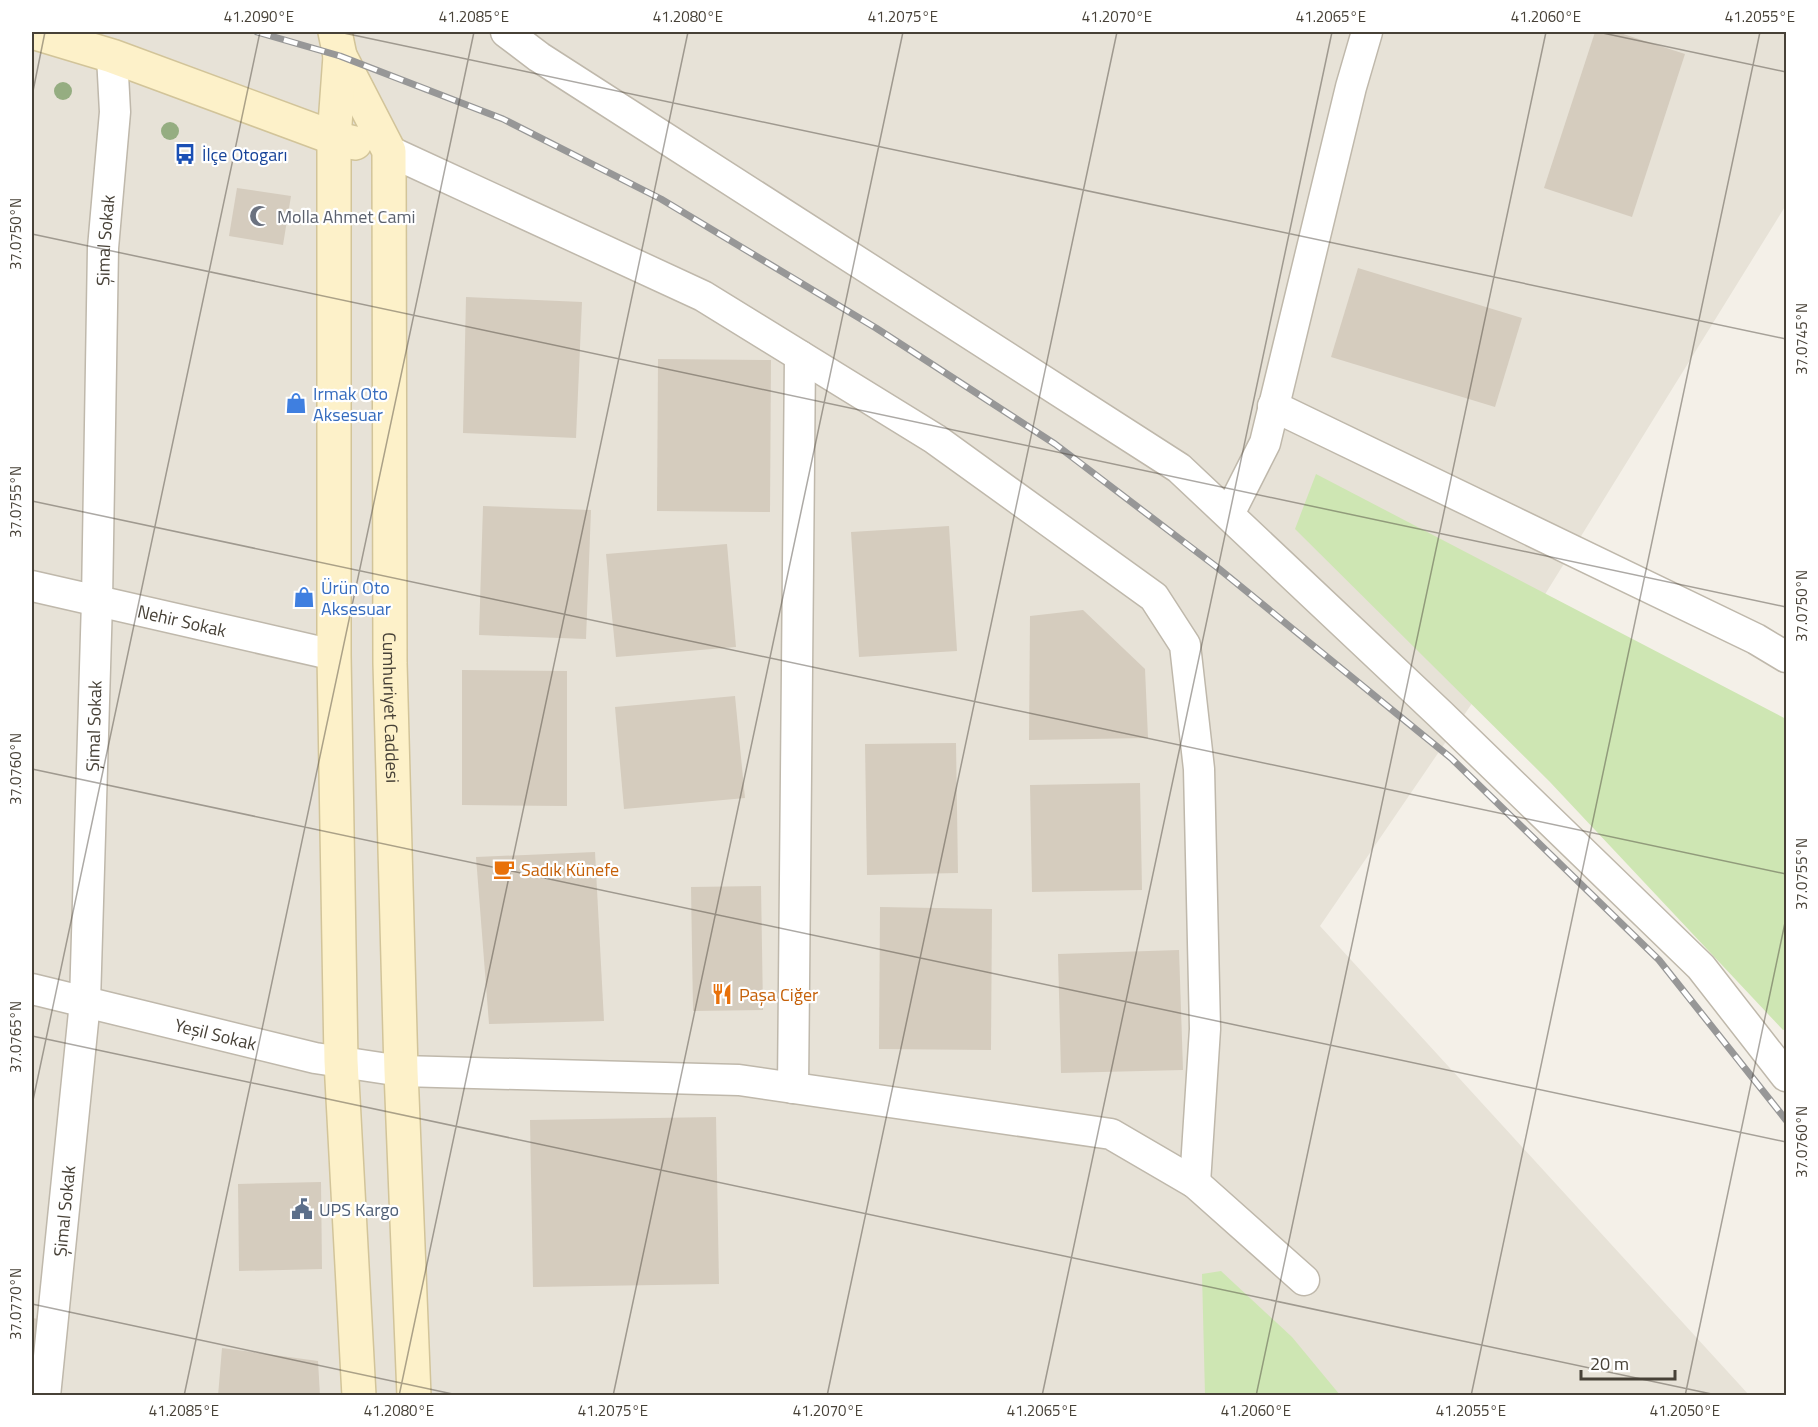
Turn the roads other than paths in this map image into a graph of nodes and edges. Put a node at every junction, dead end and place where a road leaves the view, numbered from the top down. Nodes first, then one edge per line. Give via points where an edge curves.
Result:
1 (32, 32) edge
2 (506, 32) edge
3 (1367, 32) edge
4 (337, 44) edge
5 (112, 56) junction
6 (334, 138) junction
7 (389, 151) junction
8 (800, 356) junction
9 (1274, 406) junction
10 (1229, 514) junction
11 (32, 586) edge
12 (97, 601) junction
13 (334, 654) junction
14 (1786, 657) edge
15 (32, 989) edge
16 (85, 1002) junction
17 (341, 1061) junction
18 (401, 1071) junction
19 (1785, 1071) edge
20 (793, 1088) junction
21 (1195, 1183) junction
22 (1304, 1280) dead end
23 (45, 1395) edge
24 (359, 1395) edge
25 (414, 1395) edge

1 - 5 main road
2 - 10 street via 539,57 1179,468
3 - 9 street
4 - 6 main road
4 - 7 main road, Cumhuriyet Caddesi
5 - 6 main road
5 - 12 street, Şimal Sokak via 115,112 103,248
6 - 7 main road
6 - 13 main road
7 - 8 street via 703,296
7 - 18 main road, Cumhuriyet Caddesi via 390,663
8 - 20 street
8 - 21 street via 935,439 1154,597 1185,645 1199,769 1205,1029
9 - 10 street via 1265,443
9 - 14 street
10 - 19 street via 1701,967
11 - 12 street, Nehir Sokak
12 - 13 street, Nehir Sokak
12 - 16 street, Şimal Sokak
13 - 17 main road
15 - 16 street, Yeşil Sokak
16 - 17 street, Yeşil Sokak
16 - 23 street, Şimal Sokak
17 - 18 street, Yeşil Sokak
17 - 24 main road
18 - 20 street, Yeşil Sokak via 739,1080
18 - 25 main road, Cumhuriyet Caddesi
20 - 21 street, Yeşil Sokak via 1111,1134
21 - 22 street, Yeşil Sokak

